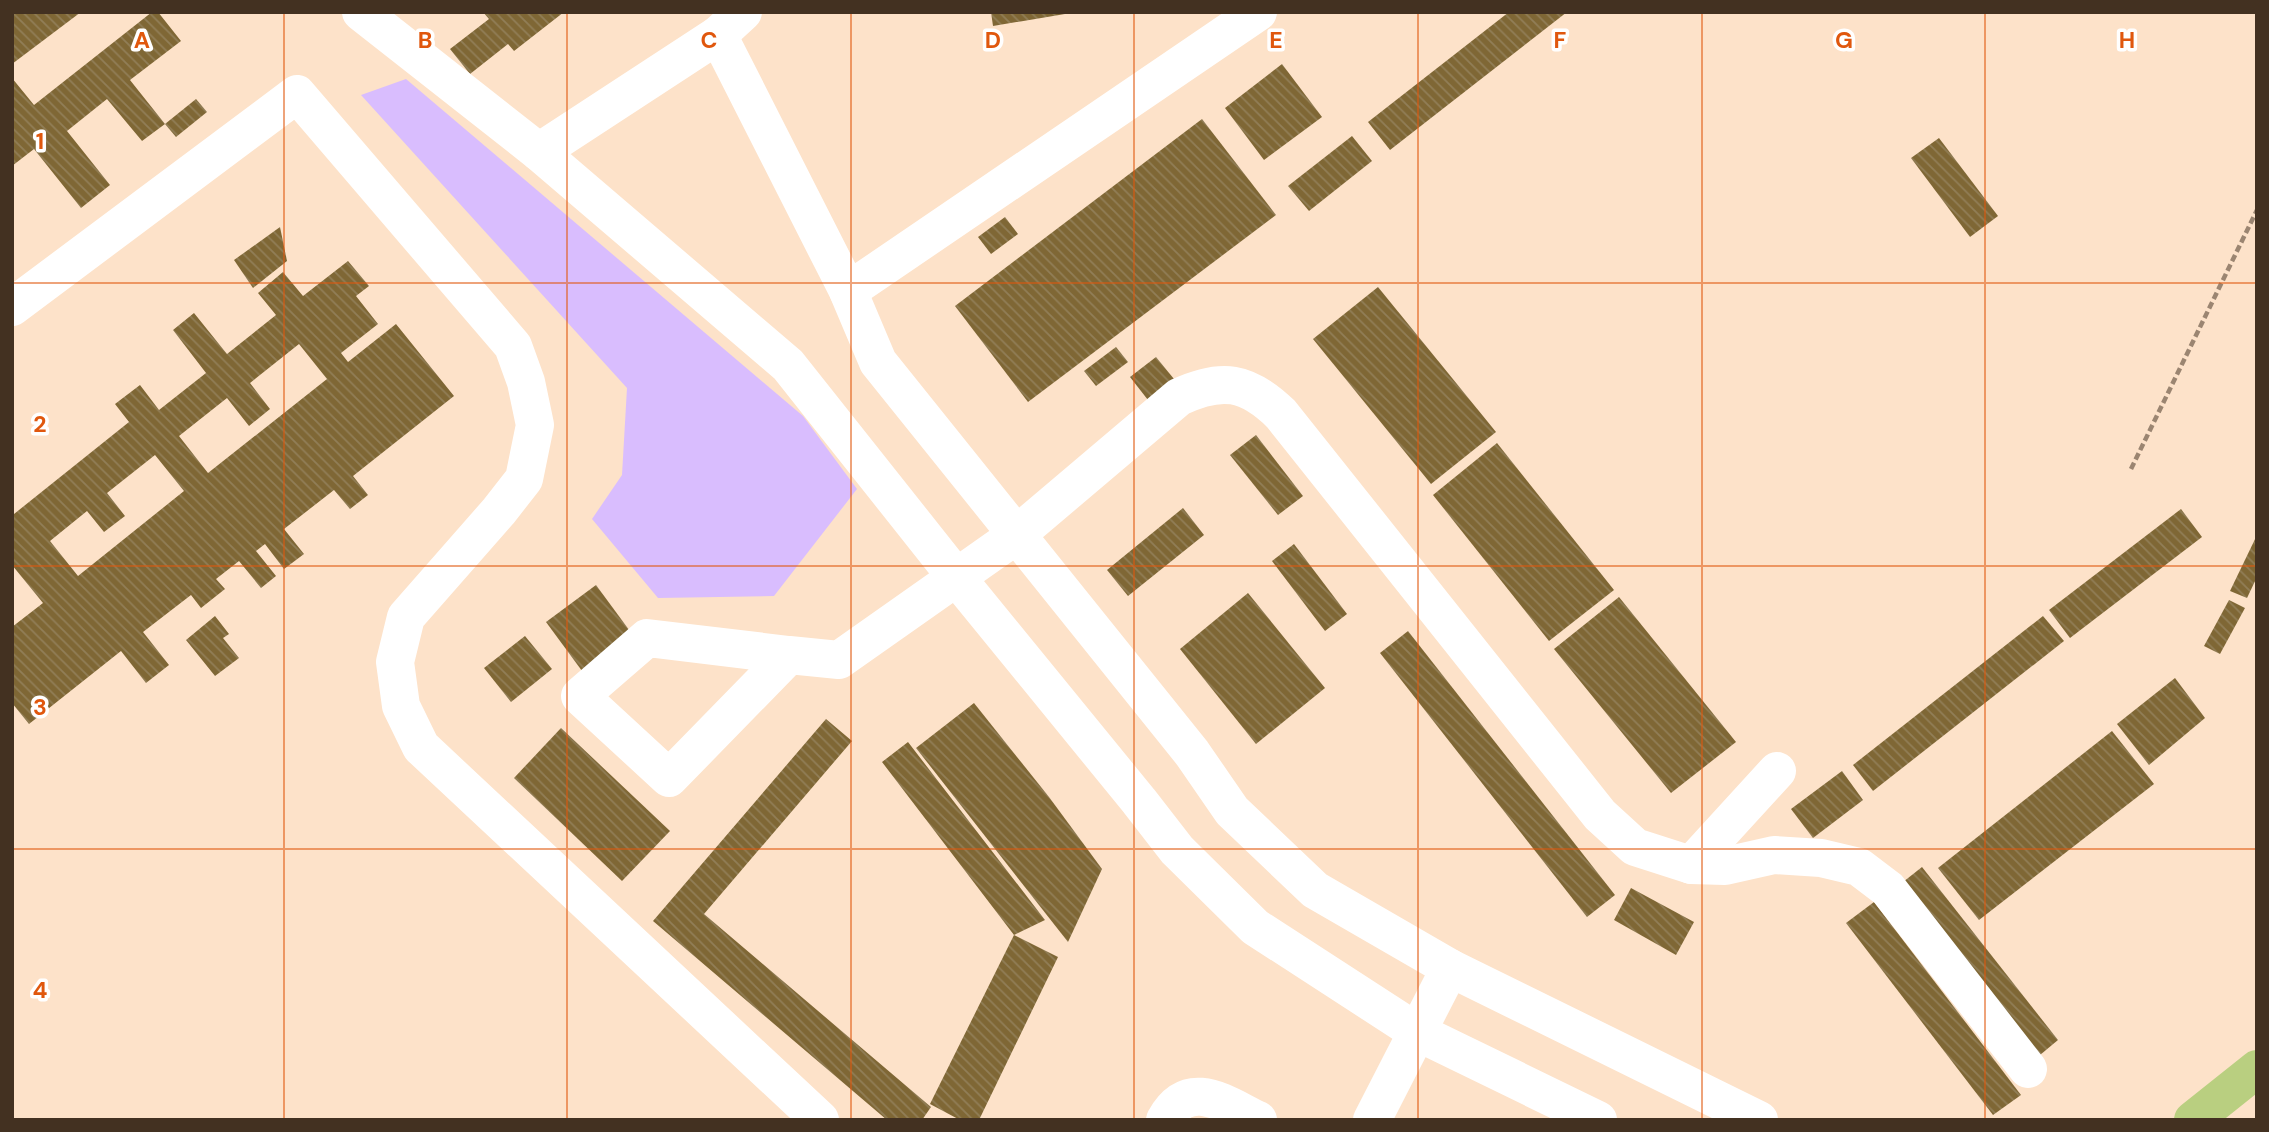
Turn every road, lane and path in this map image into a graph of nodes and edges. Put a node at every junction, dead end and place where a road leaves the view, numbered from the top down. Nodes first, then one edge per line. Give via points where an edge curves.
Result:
1 (361, 12) edge
2 (1258, 12) edge
3 (730, 24) edge
4 (539, 152) junction
5 (2257, 210) edge
6 (848, 291) junction
7 (12, 307) edge
8 (2131, 469) dead end
9 (1015, 536) junction
10 (957, 578) junction
11 (789, 655) junction
12 (1777, 771) dead end
13 (1690, 865) junction
14 (1450, 968) junction
15 (1417, 1032) junction
16 (2028, 1069) dead end
17 (2257, 1069) edge
18 (820, 1120) edge
19 (1165, 1120) edge
20 (1258, 1120) edge
21 (1372, 1120) edge
22 (1598, 1120) edge
23 (1759, 1120) edge
24 (2193, 1120) edge

1 - 4 street
2 - 6 street
3 - 4 street
3 - 6 street
4 - 10 street via 788,365
5 - 8 path
6 - 9 street via 878,362
7 - 18 street via 298,94 513,346 535,425 524,479 406,617 395,662 401,706 422,747
9 - 10 street
9 - 13 street via 1179,397 1222,384 1245,388 1265,398 1281,414 1600,815 1635,848
9 - 14 street via 1192,753 1232,811 1315,890
10 - 11 street via 839,660
10 - 15 street via 1177,850 1255,927
11 - 11 street via 648,638 580,696 669,778
12 - 13 street
13 - 16 street via 1726,866 1774,855 1821,858 1860,867 1888,888
14 - 15 street
14 - 23 street
15 - 21 street
15 - 22 street
17 - 24 main road
19 - 20 street via 1176,1104 1204,1096

